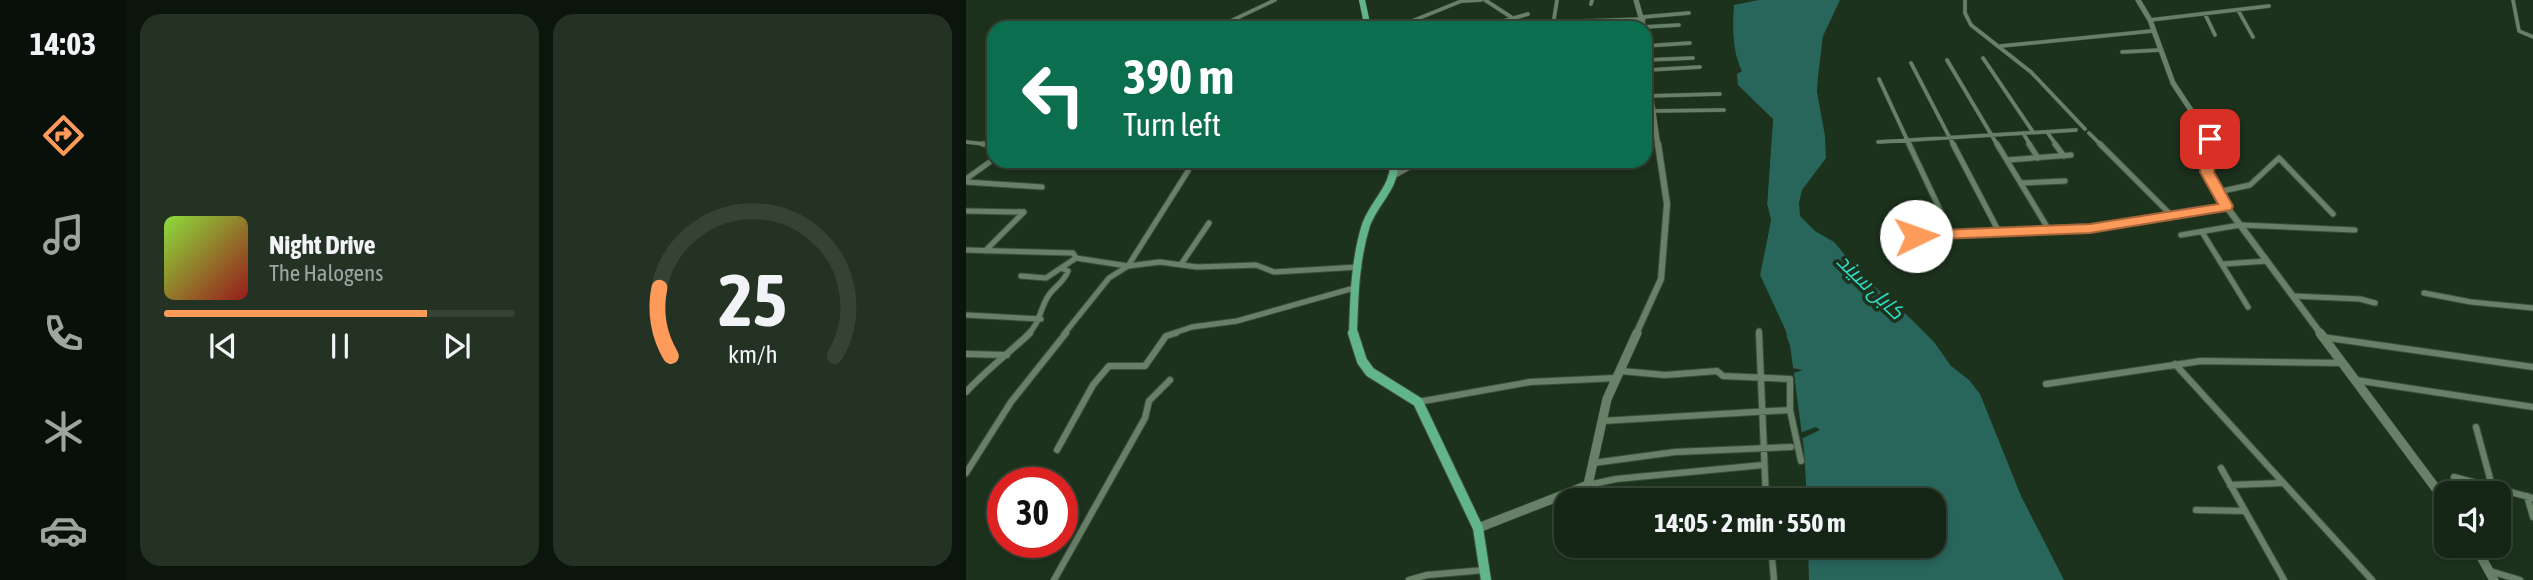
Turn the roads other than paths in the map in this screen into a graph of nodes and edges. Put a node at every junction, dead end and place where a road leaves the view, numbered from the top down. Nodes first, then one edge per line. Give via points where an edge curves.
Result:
1 (1275, 0) edge
2 (1362, 0) edge
3 (1463, 0) edge
4 (1483, 0) edge
5 (1557, 0) edge
6 (1636, 0) edge
7 (1965, 0) edge
8 (2138, 0) edge
9 (2513, 0) edge
10 (2269, 6) dead end
11 (2238, 10) junction
12 (1689, 13) dead end
13 (1528, 14) dead end
14 (2205, 14) junction
15 (1513, 18) junction
16 (1644, 18) junction
17 (1585, 20) dead end
18 (2150, 20) junction
19 (1229, 21) edge
20 (1367, 21) edge
21 (1412, 21) edge
22 (1503, 21) edge
23 (1518, 21) edge
24 (1554, 21) edge
25 (1679, 25) dead end
26 (1652, 27) edge
27 (2152, 31) junction
28 (2215, 35) dead end
29 (2253, 37) dead end
30 (2532, 40) edge
31 (1690, 43) dead end
32 (1652, 46) edge
33 (2001, 46) junction
34 (2160, 50) junction
35 (2122, 52) dead end
36 (1693, 58) edge
37 (1983, 58) dead end
38 (1652, 59) edge
39 (1947, 60) dead end
40 (1911, 63) dead end
41 (1700, 67) dead end
42 (1652, 72) edge
43 (1880, 79) dead end
44 (1720, 94) dead end
45 (1652, 96) edge
46 (1652, 108) edge
47 (1724, 110) dead end
48 (1653, 111) junction
49 (2076, 130) dead end
50 (2033, 132) junction
51 (2047, 132) junction
52 (2023, 133) junction
53 (1992, 135) junction
54 (1950, 138) junction
55 (1908, 140) junction
56 (966, 142) edge
57 (1878, 142) dead end
58 (987, 144) edge
59 (2071, 155) dead end
60 (2064, 156) junction
61 (2039, 158) junction
62 (2007, 160) junction
63 (987, 164) edge
64 (1395, 168) edge
65 (1407, 168) edge
66 (1188, 171) dead end
67 (1395, 174) junction
68 (966, 180) edge
69 (2065, 181) dead end
70 (2021, 183) junction
71 (1042, 187) dead end
72 (2218, 191) junction
73 (2226, 206) junction
74 (966, 211) edge
75 (2333, 214) dead end
76 (2171, 215) junction
77 (1209, 223) dead end
78 (2240, 225) junction
79 (1949, 229) dead end
80 (2049, 230) junction
81 (2355, 230) dead end
82 (1999, 232) junction
83 (2203, 232) junction
84 (2181, 235) dead end
85 (1916, 236) dead end
86 (966, 250) edge
87 (985, 251) junction
88 (1076, 258) junction
89 (2267, 261) junction
90 (1182, 263) junction
91 (2224, 264) junction
92 (1128, 266) junction
93 (1359, 267) junction
94 (1061, 268) junction
95 (1021, 276) dead end
96 (1354, 288) junction
97 (2424, 293) dead end
98 (2293, 296) junction
99 (2375, 303) dead end
100 (2248, 307) dead end
101 (2533, 308) edge
102 (966, 314) edge
103 (1041, 319) junction
104 (1759, 331) dead end
105 (2322, 337) junction
106 (966, 354) edge
107 (1007, 355) junction
108 (2340, 363) junction
109 (2175, 364) junction
110 (2533, 367) edge
111 (1619, 375) junction
112 (1759, 377) junction
113 (1170, 380) dead end
114 (2355, 380) junction
115 (2046, 384) dead end
116 (966, 392) edge
117 (1418, 402) junction
118 (2533, 407) edge
119 (1790, 410) junction
120 (1761, 411) junction
121 (1602, 421) junction
122 (2476, 427) dead end
123 (1762, 447) junction
124 (1791, 447) dead end
125 (1057, 450) dead end
126 (1801, 461) dead end
127 (1593, 463) junction
128 (1763, 465) junction
129 (2221, 468) dead end
130 (966, 473) edge
131 (2454, 477) dead end
132 (2471, 481) edge
133 (2491, 481) edge
134 (2282, 483) junction
135 (1588, 485) junction
136 (2230, 485) junction
137 (2434, 486) edge
138 (1765, 488) edge
139 (2511, 492) edge
140 (2530, 497) edge
141 (2196, 510) dead end
142 (2245, 511) junction
143 (2533, 517) edge
144 (1478, 528) junction
145 (1772, 558) edge
146 (2482, 558) edge
147 (1486, 575) edge
148 (2492, 575) edge
149 (1054, 580) edge
150 (1409, 580) edge
151 (1774, 580) edge
152 (2284, 580) edge
153 (2372, 580) edge
154 (2520, 580) edge

1 - 19 street
2 - 20 main road
3 - 4 street
3 - 21 street
4 - 15 street
5 - 24 street
6 - 16 street
7 - 33 street via 1971,25
8 - 18 street
9 - 30 street via 2519,31
10 - 11 street
11 - 14 street
11 - 29 street
12 - 16 street
13 - 15 street
14 - 18 street
14 - 28 street
15 - 22 street
15 - 23 street
16 - 17 street
18 - 27 street
25 - 26 street
27 - 33 street
27 - 34 street
31 - 32 street
33 - 76 street
34 - 35 street
34 - 72 street via 2173,83 2210,139 2207,172
36 - 38 street
37 - 50 street
39 - 53 street
40 - 54 street
41 - 42 street
43 - 55 street
44 - 45 street
46 - 48 street
47 - 48 street
48 - 111 street via 1667,204 1661,279
49 - 51 street
50 - 51 street
50 - 52 street
51 - 60 street
52 - 53 street
52 - 61 street
53 - 54 street
53 - 62 street
54 - 55 street
54 - 82 street
55 - 57 street
55 - 79 street
56 - 58 street
59 - 60 street
60 - 61 street
61 - 62 street
62 - 70 street
63 - 68 street
64 - 67 main road
65 - 67 street
66 - 92 street
67 - 93 main road via 1367,222
68 - 71 street
69 - 70 street
70 - 80 street
72 - 73 street
72 - 75 street via 2250,185 2279,158
73 - 76 street
73 - 78 street
74 - 87 street via 1024,212
76 - 80 street
77 - 90 street
78 - 81 street
78 - 83 street
78 - 89 street
80 - 82 street
82 - 85 street
83 - 84 street
83 - 91 street
86 - 87 street
87 - 88 street via 1073,253
88 - 92 street
88 - 94 street
89 - 91 street
89 - 98 street
90 - 92 street
90 - 93 street via 1197,267 1256,265 1274,272
91 - 100 street
92 - 130 street via 1109,278 1011,402
93 - 96 main road
94 - 95 street via 1046,278
94 - 103 street via 1068,271 1066,277 1047,297
96 - 117 main road via 1353,339 1362,362 1395,390
96 - 125 street via 1237,321 1192,327 1166,336 1145,366 1109,366 1093,385
97 - 101 street
98 - 99 street
98 - 105 street
102 - 103 street
103 - 107 street
104 - 112 street
105 - 108 street
105 - 110 street
106 - 107 street
107 - 116 street
108 - 109 street
108 - 114 street
109 - 115 street
109 - 134 street
111 - 112 street via 1717,371 1723,376
111 - 117 street via 1530,382
111 - 121 street
112 - 119 street via 1790,379
112 - 120 street
113 - 149 street via 1149,401 1144,418
114 - 118 street
114 - 137 street
117 - 144 main road
119 - 120 street
119 - 126 street
120 - 121 street
120 - 123 street
121 - 127 street
122 - 133 street
123 - 124 street
123 - 127 street
123 - 128 street
127 - 135 street
128 - 135 street
128 - 138 street
129 - 136 street
131 - 132 street
134 - 136 street
134 - 153 street
135 - 144 street
136 - 142 street
139 - 140 street
140 - 143 street
141 - 142 street
142 - 152 street
144 - 147 main road
145 - 151 street
146 - 148 street
147 - 150 street via 1427,575
148 - 154 street

